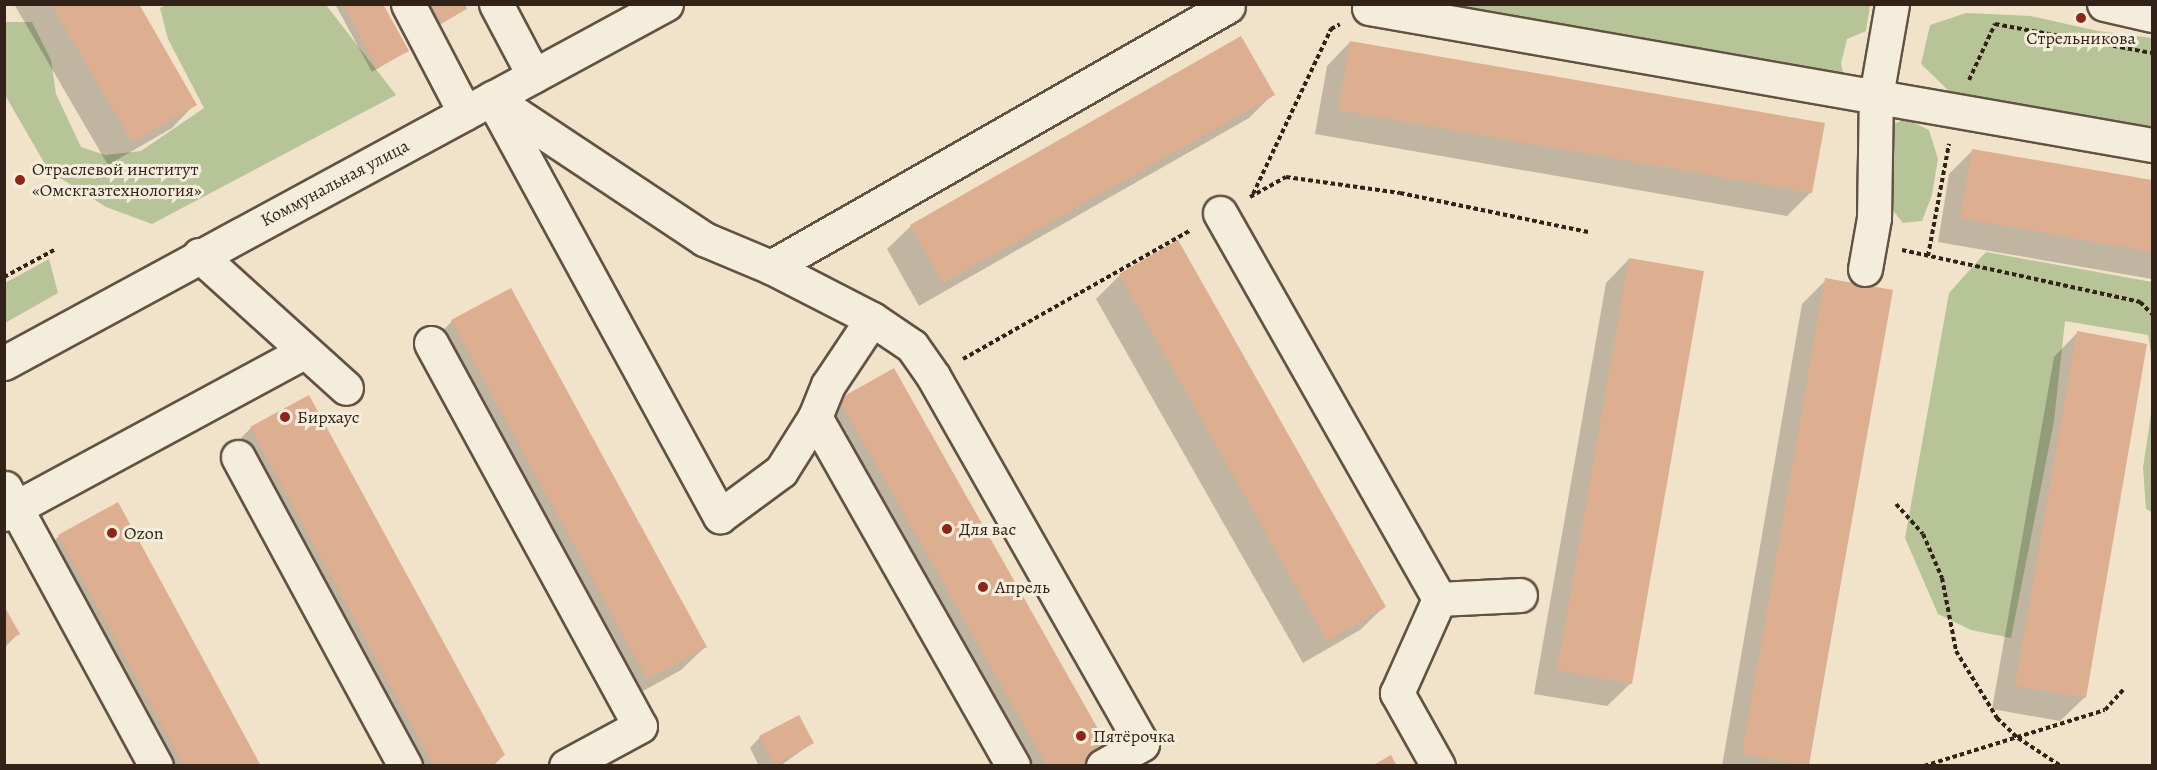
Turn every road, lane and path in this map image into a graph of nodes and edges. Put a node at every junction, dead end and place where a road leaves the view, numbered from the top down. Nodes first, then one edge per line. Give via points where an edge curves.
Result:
1 (408, 4) edge
2 (496, 4) edge
3 (666, 4) edge
4 (1892, 4) edge
5 (2104, 4) edge
6 (1228, 6) dead end
7 (1369, 8) joint
8 (621, 15) edge
9 (2152, 15) edge
10 (2152, 53) edge
11 (534, 76) junction
12 (1876, 96) junction
13 (478, 106) junction
14 (1955, 110) junction
15 (2152, 145) edge
16 (1252, 195) junction
17 (1220, 213) junction
18 (1588, 232) dead end
19 (56, 249) dead end
20 (199, 255) junction
21 (1867, 256) joint
22 (1928, 256) junction
23 (771, 267) junction
24 (4, 277) edge
25 (2152, 314) edge
26 (872, 319) junction
27 (431, 343) dead end
28 (304, 352) junction
29 (4, 363) edge
30 (933, 376) junction
31 (346, 388) dead end
32 (815, 417) junction
33 (238, 457) dead end
34 (8, 503) edge
35 (1896, 504) dead end
36 (1520, 595) dead end
37 (1439, 599) junction
38 (2124, 690) dead end
39 (2018, 738) junction
40 (156, 765) edge
41 (405, 765) edge
42 (566, 765) edge
43 (1013, 765) edge
44 (1103, 765) edge
45 (1438, 765) edge
46 (1924, 765) edge
47 (2061, 765) edge

1 - 13 street
2 - 11 street
3 - 8 street, Коммунальная улица
4 - 12 street
5 - 9 street
6 - 23 street
7 - 12 street
7 - 16 path via 1330,29
8 - 11 street, Коммунальная улица
10 - 14 path via 1995,24
11 - 13 street, Коммунальная улица
12 - 14 street
12 - 21 street via 1874,218
13 - 20 street, Коммунальная улица
13 - 23 street via 704,239
13 - 32 street via 720,516 781,471
14 - 15 street
14 - 22 path
16 - 17 path
16 - 18 path via 1286,177 1400,193
17 - 30 path
17 - 37 street
19 - 24 path
20 - 28 street
20 - 29 street, Коммунальная улица
21 - 22 path
22 - 25 path via 2140,302
23 - 26 street
26 - 30 street via 912,346
26 - 32 street via 828,385
27 - 42 street via 640,726
28 - 31 street
28 - 34 street
30 - 44 street via 1142,744
32 - 43 street
33 - 41 street
34 - 40 street
35 - 39 path via 1923,534 1942,578 1956,651 1997,718
36 - 37 street
37 - 45 street via 1397,693
38 - 39 path via 2105,710
39 - 46 path
39 - 47 path

